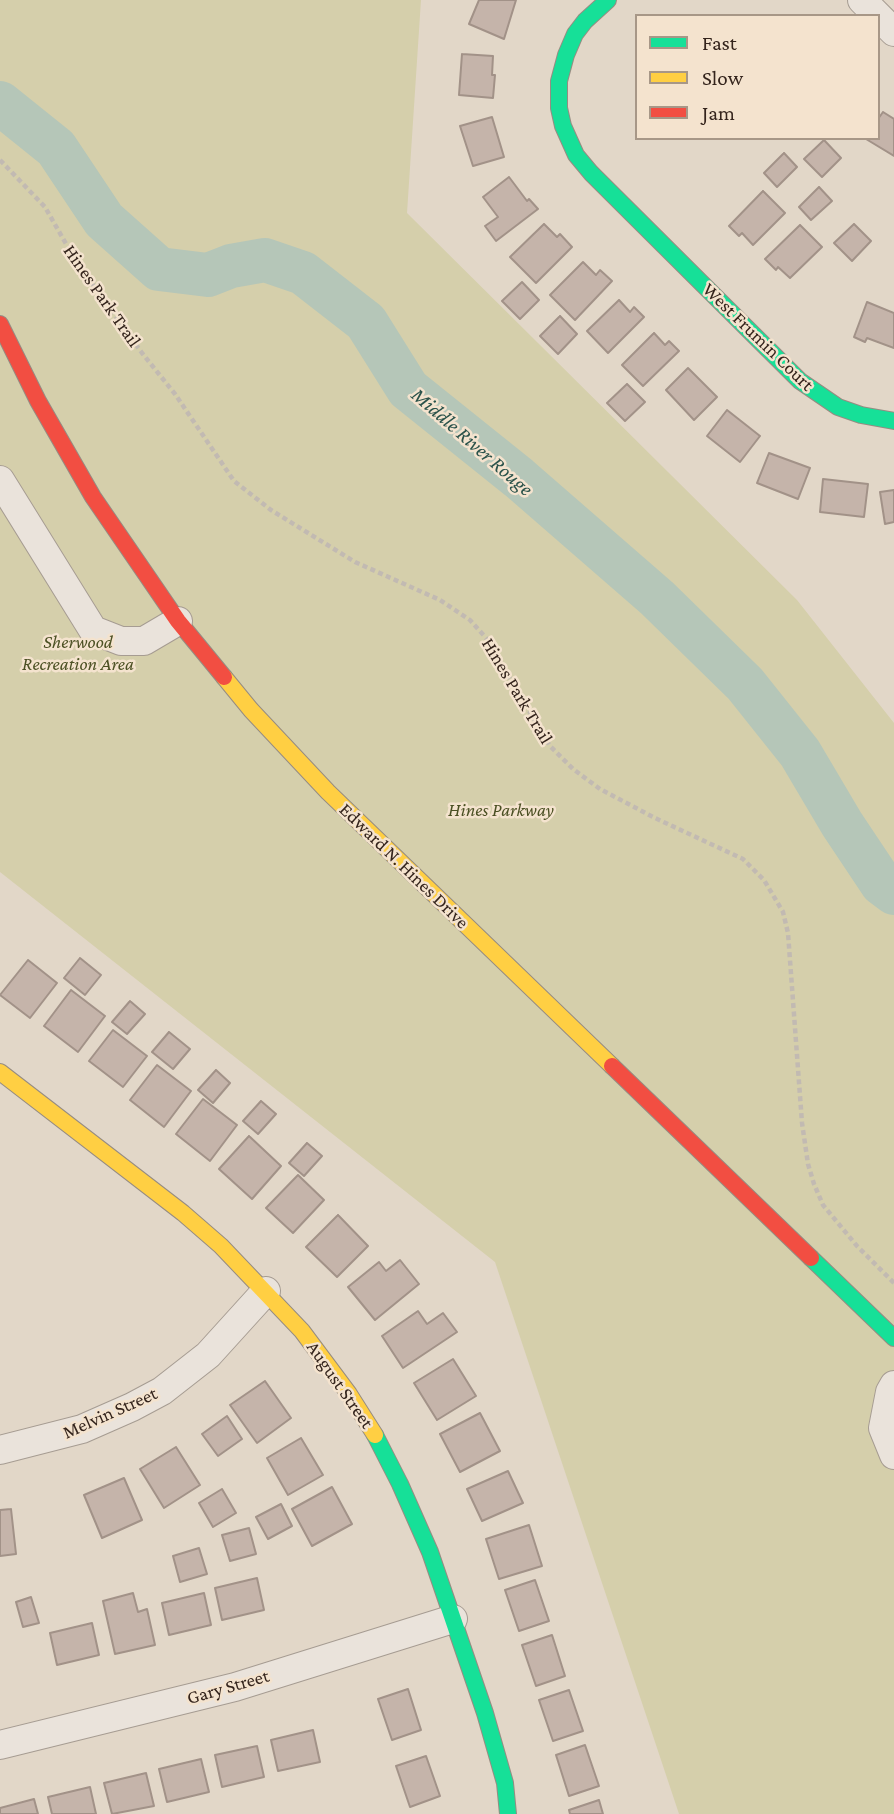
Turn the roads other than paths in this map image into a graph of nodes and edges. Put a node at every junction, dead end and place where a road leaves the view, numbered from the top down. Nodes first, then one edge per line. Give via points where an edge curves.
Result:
1 (608, 0) edge
2 (862, 0) edge
3 (876, 14) edge
4 (880, 18) edge
5 (894, 32) edge
6 (0, 324) edge
7 (894, 421) edge
8 (0, 480) edge
9 (178, 621) junction
10 (0, 1072) edge
11 (266, 1291) junction
12 (894, 1338) edge
13 (894, 1385) edge
14 (0, 1450) edge
15 (894, 1455) edge
16 (453, 1619) junction
17 (0, 1745) edge
18 (508, 1814) edge

1 - 7 street, West Frumin Court via 575,34 559,81 559,108 570,145 590,173 800,381 838,407
2 - 3 street
4 - 5 street
6 - 9 street, Edward N. Hines Drive via 93,497
8 - 9 street via 93,630 121,641 144,641
9 - 12 street, Edward N. Hines Drive via 251,710 328,792
10 - 11 street, August Street via 183,1213
11 - 14 street, Melvin Street via 208,1355 162,1391 82,1429
11 - 16 street, August Street via 324,1358 380,1444 419,1524
13 - 15 street via 883,1428
16 - 17 street, Gary Street via 234,1687
16 - 18 street, August Street via 505,1783

